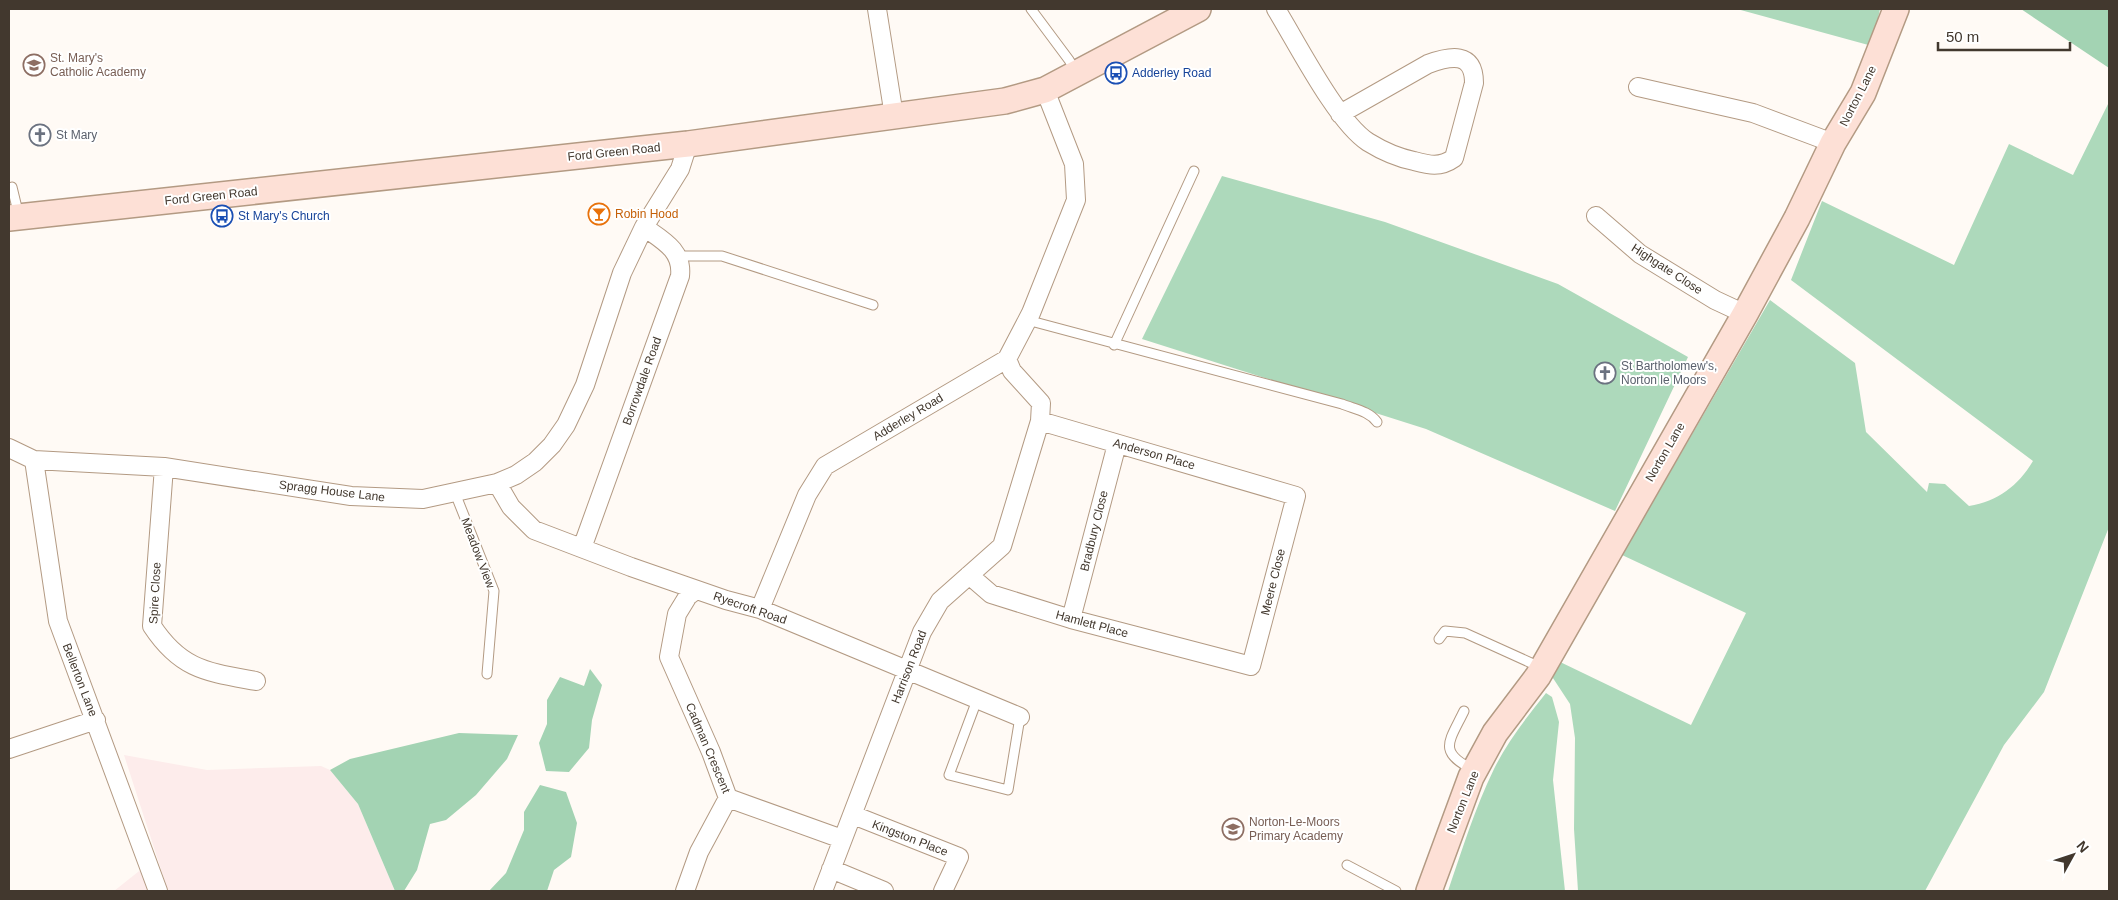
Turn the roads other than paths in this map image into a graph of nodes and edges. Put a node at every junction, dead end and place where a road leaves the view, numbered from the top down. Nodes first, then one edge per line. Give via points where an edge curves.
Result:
1 (877, 9) edge
2 (1030, 9) edge
3 (1198, 9) edge
4 (1276, 9) edge
5 (1896, 9) edge
6 (1077, 75) junction
7 (1638, 87) dead end
8 (1045, 90) junction
9 (1340, 114) junction
10 (894, 116) junction
11 (1833, 143) junction
12 (688, 144) junction
13 (1194, 171) dead end
14 (12, 187) dead end
15 (1596, 216) dead end
16 (14, 218) edge
17 (644, 227) junction
18 (678, 256) junction
19 (873, 305) dead end
20 (1745, 314) junction
21 (1027, 320) junction
22 (1114, 345) junction
23 (1007, 359) junction
24 (1040, 421) junction
25 (1377, 422) dead end
26 (1117, 444) junction
27 (9, 448) edge
28 (34, 460) junction
29 (164, 467) junction
30 (497, 482) junction
31 (1268, 488) joint
32 (455, 494) junction
33 (582, 548) junction
34 (969, 575) junction
35 (696, 590) junction
36 (760, 609) junction
37 (1072, 619) junction
38 (1439, 639) dead end
39 (1222, 657) joint
40 (1542, 668) junction
41 (907, 670) junction
42 (487, 674) dead end
43 (256, 681) dead end
44 (977, 700) junction
45 (1464, 711) dead end
46 (1020, 717) joint
47 (96, 720) junction
48 (9, 749) edge
49 (1474, 770) junction
50 (728, 798) junction
51 (853, 816) junction
52 (842, 838) junction
53 (1347, 866) dead end
54 (831, 869) junction
55 (158, 891) edge
56 (685, 891) edge
57 (823, 891) edge
58 (884, 891) edge
59 (943, 891) edge
60 (1396, 891) edge
61 (1429, 891) edge

1 - 10 street
2 - 6 lane
3 - 6 main road, Ford Green Road
4 - 9 street
5 - 11 main road, Norton Lane via 1862,93
6 - 8 main road, Ford Green Road
7 - 11 street via 1753,113
8 - 10 main road, Ford Green Road via 1005,101
8 - 21 street via 1074,164 1076,200
9 - 9 street via 1428,64 1443,59 1458,58 1468,63 1474,72 1454,158 1444,164 1432,166 1405,159 1367,142
10 - 12 main road, Ford Green Road
11 - 20 main road, Norton Lane
12 - 16 main road, Ford Green Road
12 - 17 street, Spragg House Lane via 680,169
13 - 22 lane
14 - 16 lane
15 - 20 street, Highgate Close via 1640,254 1715,300
17 - 18 street
17 - 30 street, Spragg House Lane via 622,273 585,386 566,425 535,462 516,475
18 - 19 lane via 722,256
18 - 33 street, Borrowdale Road via 680,276
20 - 40 main road, Norton Lane
21 - 22 lane
21 - 23 street
22 - 25 lane via 1342,404 1372,416
23 - 24 street, Harrison Road via 1012,370 1041,403
23 - 36 street, Adderley Road via 825,466 807,495
24 - 26 street, Anderson Place
24 - 34 street, Harrison Road via 1002,546
26 - 31 street, Anderson Place
26 - 37 street, Bradbury Close
27 - 28 street, Spragg House Lane
28 - 29 street, Spragg House Lane
28 - 47 street, Bellerton Lane via 58,621
29 - 32 street, Spragg House Lane via 351,496 422,499
29 - 43 street, Spire Close via 152,626 165,646 184,662 217,674
30 - 32 street, Spragg House Lane
30 - 33 street, Ryecroft Road via 515,512 534,530
31 - 39 street, Meere Close via 1296,496 1253,660 1251,666
32 - 42 lane, Meadow View via 494,591
33 - 35 street, Ryecroft Road
34 - 37 street, Hamlett Place via 991,594
34 - 41 street, Harrison Road via 940,601 922,632
35 - 36 street, Ryecroft Road
35 - 50 street, Cadman Crescent via 688,596 677,614 669,657
36 - 41 street, Ryecroft Road
37 - 39 street, Hamlett Place
38 - 40 lane via 1445,631 1465,633
40 - 49 main road, Norton Lane via 1495,733
41 - 44 street, Ryecroft Road
41 - 51 street, Harrison Road
44 - 46 street, Ryecroft Road
44 - 46 lane via 949,775 1008,790
45 - 49 lane via 1449,742 1451,756
47 - 48 street
47 - 55 street, Bellerton Lane
49 - 61 main road, Norton Lane
50 - 52 street, Cadman Crescent
50 - 56 street via 699,852
51 - 52 street, Harrison Road
51 - 59 street, Kingston Place via 959,857
52 - 54 street, Harrison Road
53 - 60 lane
54 - 57 street, Harrison Road
54 - 58 street

